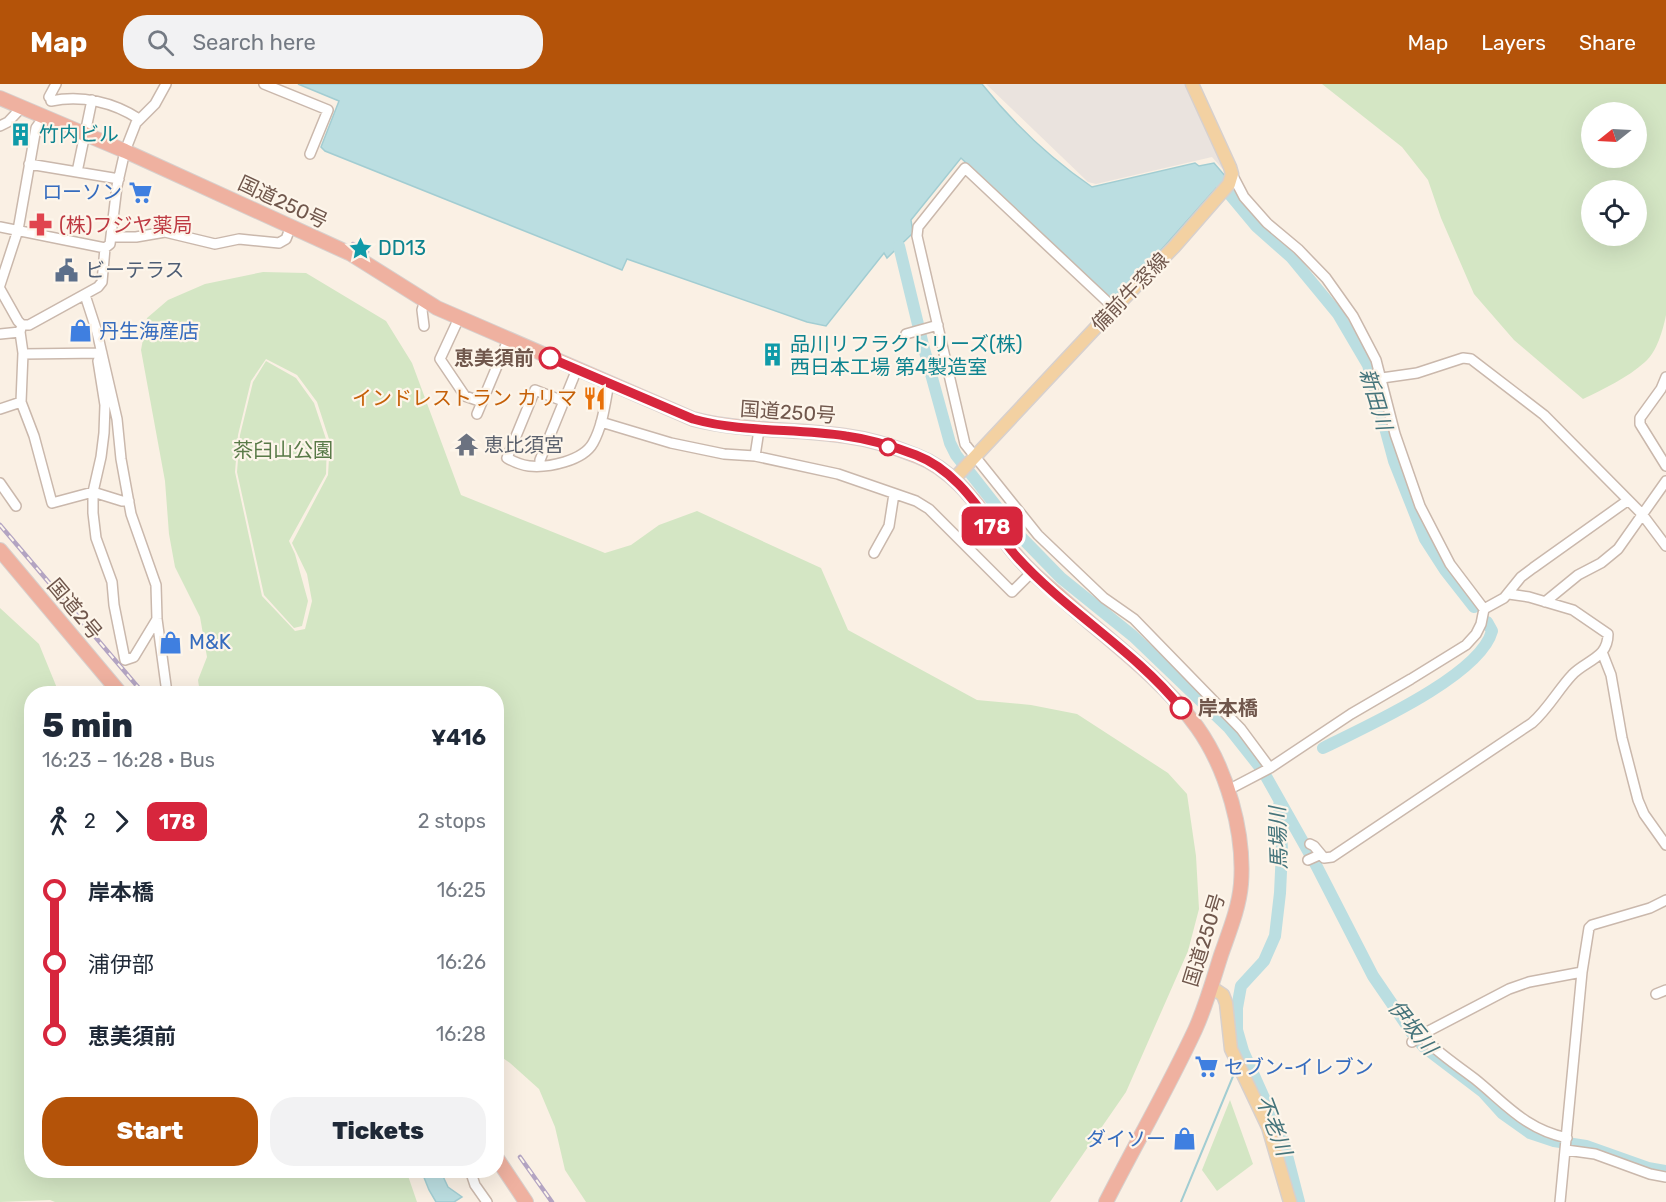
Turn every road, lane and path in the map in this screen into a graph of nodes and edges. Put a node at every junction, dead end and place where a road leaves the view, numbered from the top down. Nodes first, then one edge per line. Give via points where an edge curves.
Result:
1 (56, 84) edge
2 (166, 84) edge
3 (264, 84) edge
4 (1192, 84) edge
5 (0, 98) edge
6 (92, 100) junction
7 (22, 107) junction
8 (44, 117) junction
9 (139, 119) junction
10 (0, 126) edge
11 (85, 135) junction
12 (125, 152) junction
13 (310, 154) dead end
14 (29, 164) junction
15 (77, 172) junction
16 (1232, 177) junction
17 (119, 179) junction
18 (291, 226) junction
19 (0, 227) edge
20 (18, 230) junction
21 (112, 237) junction
22 (105, 248) junction
23 (0, 287) edge
24 (85, 295) junction
25 (425, 300) junction
26 (1114, 308) junction
27 (459, 318) junction
28 (936, 325) junction
29 (424, 326) dead end
30 (21, 329) junction
31 (0, 334) edge
32 (906, 334) dead end
33 (508, 340) junction
34 (102, 353) junction
35 (23, 354) junction
36 (577, 369) junction
37 (1666, 377) edge
38 (1382, 378) junction
39 (609, 383) junction
40 (563, 401) junction
41 (21, 402) junction
42 (482, 402) junction
43 (0, 409) edge
44 (477, 414) dead end
45 (601, 422) junction
46 (759, 430) junction
47 (755, 456) junction
48 (974, 458) junction
49 (540, 466) junction
50 (1666, 466) edge
51 (956, 477) junction
52 (1666, 481) edge
53 (0, 483) edge
54 (93, 492) junction
55 (894, 494) junction
56 (129, 501) junction
57 (1627, 501) junction
58 (16, 506) dead end
59 (1642, 514) junction
60 (1666, 546) edge
61 (0, 550) edge
62 (874, 553) dead end
63 (1032, 572) junction
64 (1509, 594) junction
65 (1545, 602) junction
66 (1484, 609) junction
67 (157, 619) junction
68 (1602, 652) junction
69 (114, 686) edge
70 (166, 686) edge
71 (1268, 769) junction
72 (1228, 790) junction
73 (1310, 844) dead end
74 (1666, 845) edge
75 (1666, 900) edge
76 (1582, 972) junction
77 (1211, 987) junction
78 (1666, 990) edge
79 (1656, 994) dead end
80 (1566, 1144) junction
81 (504, 1169) edge
82 (1666, 1177) edge
83 (473, 1178) edge
84 (487, 1202) edge
85 (526, 1202) edge
86 (1106, 1202) edge
87 (1290, 1202) edge
88 (1560, 1202) edge

1 - 6 street via 50,99
2 - 9 street via 155,104
3 - 13 street via 327,110
4 - 16 main road
5 - 7 highway, 国道250号
6 - 9 street via 125,110
6 - 11 street
7 - 8 highway, 国道250号
7 - 10 street
8 - 11 highway, 国道250号
8 - 14 street via 36,128
9 - 12 street
11 - 12 highway, 国道250号
11 - 15 street
12 - 17 street
12 - 18 highway, 国道250号
14 - 15 street
14 - 20 street
15 - 17 street
16 - 26 main road, 備前牛窓線 via 1174,248
16 - 38 street via 1267,223 1326,278 1353,316
17 - 21 street
18 - 21 street via 286,239 279,243 239,239 215,244 165,232
18 - 25 highway, 国道250号 via 351,254
19 - 20 street
20 - 22 street
20 - 23 street
21 - 22 street
22 - 24 street via 102,282
23 - 30 street
24 - 30 street
24 - 34 street
25 - 27 highway, 国道250号
25 - 29 street
26 - 28 street via 965,168 918,227
26 - 48 main road, 備前牛窓線
27 - 33 highway, 国道250号
27 - 42 street via 440,360 465,396
28 - 32 street
28 - 48 street via 965,444
30 - 31 street
30 - 35 street
33 - 36 highway, 国道250号
33 - 42 street
34 - 35 street
34 - 54 street via 98,361 105,405 104,433
34 - 56 street
35 - 41 street
36 - 39 highway, 国道250号
36 - 40 street
37 - 50 street via 1640,424
38 - 57 street via 1417,374 1471,359 1544,415
38 - 66 street via 1395,434 1420,506 1450,564
39 - 45 street
39 - 46 highway, 国道250号 via 693,419
40 - 49 street
40 - 49 street via 535,390 507,458 527,466
41 - 43 street
41 - 54 street via 52,503
42 - 44 street
45 - 47 street via 671,443
45 - 49 street via 590,448 578,456
46 - 47 street
46 - 51 highway, 国道250号 via 848,436 916,455
47 - 55 street via 838,474
48 - 51 main road, 備前牛窓線
48 - 71 street via 1038,535 1104,598 1134,619 1240,729
51 - 63 highway, 国道250号
52 - 59 street
53 - 58 street
54 - 56 street
54 - 67 street via 96,538 112,582 125,660 134,657
55 - 62 street via 889,526
55 - 63 street via 929,509 1012,592
56 - 67 street via 156,585
57 - 59 street
57 - 64 street via 1533,568
59 - 60 street
59 - 65 street via 1617,549
61 - 69 highway, 国道2号
63 - 72 highway, 国道250号 via 1134,659 1175,701 1198,728
64 - 65 street
64 - 66 street
65 - 68 street via 1573,610 1608,634
66 - 71 street via 1476,634 1466,645
67 - 70 street
68 - 73 street via 1572,675 1532,723 1399,814 1332,857 1324,858
68 - 74 street via 1611,675 1638,800
71 - 72 street
72 - 77 highway, 国道250号 via 1240,851 1241,886
75 - 76 street via 1592,925
76 - 80 street
76 - 80 street via 1509,988 1417,1038 1522,1119
77 - 86 highway, 国道250号 via 1195,1030
77 - 87 main road via 1223,995 1226,1003 1229,1038 1268,1127
78 - 79 street
80 - 82 street
80 - 88 street
81 - 85 highway
83 - 84 street

